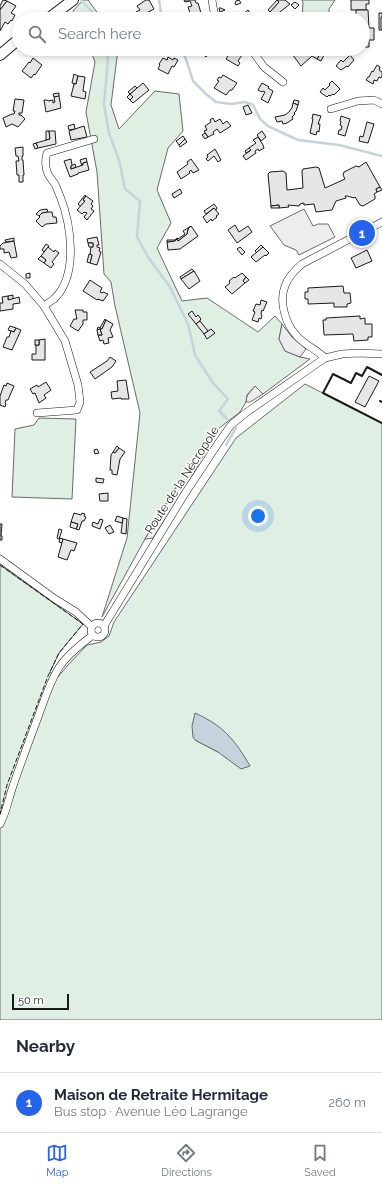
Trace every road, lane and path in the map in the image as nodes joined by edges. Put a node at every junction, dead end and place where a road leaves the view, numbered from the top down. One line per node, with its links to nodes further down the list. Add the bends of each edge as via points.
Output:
1 (73, 0): 3 (street)
2 (212, 0): 4 (street)
3 (57, 12)
4 (214, 12)
5 (12, 45): 6 (street)
6 (0, 55)
7 (256, 56): 8 (street, via 264,67)
8 (283, 82)
9 (382, 104): 10 (street, via 374,100 358,100)
10 (331, 109)
11 (94, 139): 14 (street, via 47,153 47,173 55,184 63,204 71,252 68,273 62,288)
12 (382, 222): 16 (street, via 302,264 292,273 284,286 282,299 287,322 295,335)
13 (0, 264): 14 (street, via 25,284)
14 (44, 306): 17 (street, via 65,341 78,385 80,402 77,410)
15 (382, 354): 16 (street, via 342,354)
16 (326, 358): 19 (street, Route de la Nécropole, via 247,412 227,431 184,495)
17 (37, 413)
18 (0, 559): 20 (street, via 76,612)
19 (104, 626): 20 (street, via 95,623); 21 (street, via 103,636)
20 (92, 627): 21 (street)
21 (93, 635): 22 (street, via 58,668)
22 (0, 824)

